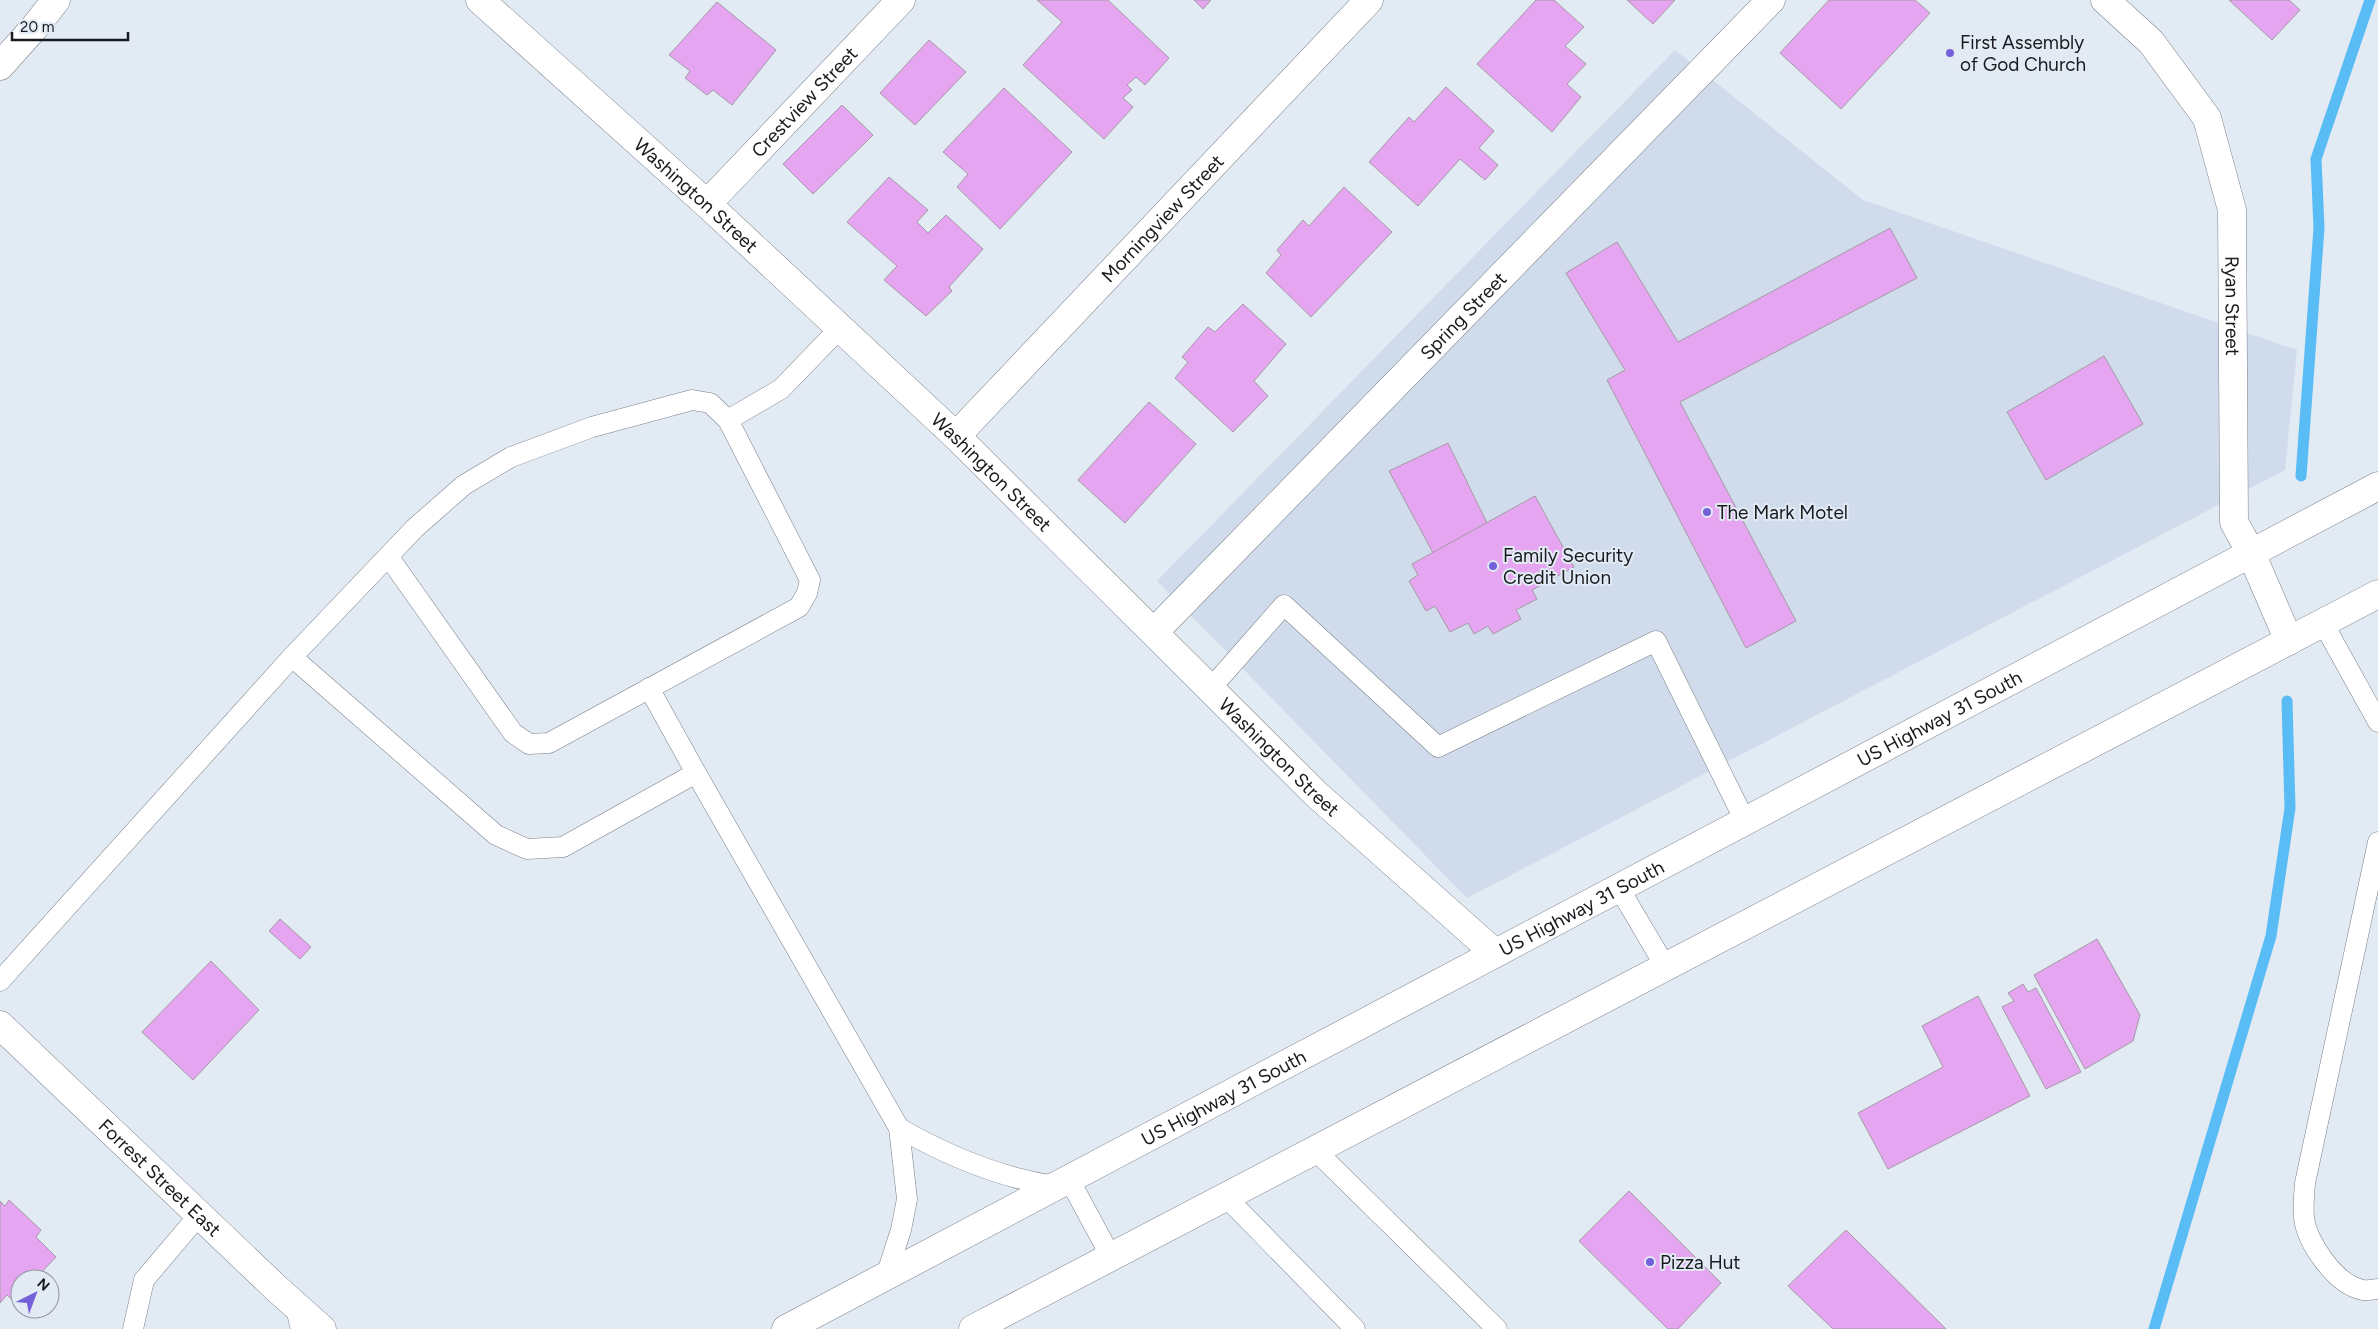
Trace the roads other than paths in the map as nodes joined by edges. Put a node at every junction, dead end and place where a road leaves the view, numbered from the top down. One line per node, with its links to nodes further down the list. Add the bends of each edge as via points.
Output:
1 (56, 0): 7 (street)
2 (480, 0): 8 (street, Washington Street)
3 (901, 0): 8 (street, Crestview Street)
4 (1369, 0): 11 (street, Morningview Street)
5 (1771, 0): 17 (street, Spring Street)
6 (2105, 0): 13 (street, Ryan Street, via 2151,42 2207,118 2232,210 2234,522)
7 (0, 66)
8 (707, 204): 9 (street, Washington Street)
9 (840, 328): 10 (lane, via 781,389); 11 (street, Washington Street)
10 (728, 420): 14 (lane, via 710,403 692,400 592,427 511,458 464,485); 20 (lane, via 810,580 807,593 799,607)
11 (956, 436): 17 (street, Washington Street)
12 (2378, 486): 13 (street, US Highway 31 South)
13 (2251, 553): 18 (street, Ryan Street); 24 (street, US Highway 31 South)
14 (388, 556): 19 (lane); 20 (lane, via 513,733 529,744 549,743)
15 (2378, 594): 16 (street)
16 (2323, 623): 18 (street); 22 (lane)
17 (1155, 631): 21 (street, Washington Street)
18 (2289, 641): 28 (street)
19 (292, 657): 23 (lane, via 496,835 527,849 563,847); 29 (lane)
20 (649, 688): 23 (lane)
21 (1211, 688): 24 (lane, via 1284,605 1438,747 1656,641); 27 (street, Washington Street, via 1316,794)
22 (2378, 722)
23 (696, 773): 31 (lane)
24 (1745, 821): 26 (street, US Highway 31 South)
25 (2378, 842): 38 (lane, via 2305,1183 2304,1218 2314,1245 2343,1281 2363,1291)
26 (1619, 888): 27 (street, US Highway 31 South); 28 (lane)
27 (1495, 953): 33 (street, US Highway 31 South)
28 (1665, 966): 32 (street)
29 (0, 981)
30 (0, 1026): 35 (street, Forrest Street East)
31 (899, 1128): 33 (lane, via 936,1149 1022,1181); 37 (lane, via 907,1199)
32 (1315, 1150): 34 (street); 45 (lane)
33 (1063, 1182): 36 (lane); 37 (street, US Highway 31 South)
34 (1226, 1197): 36 (street); 44 (lane)
35 (199, 1215): 39 (street, Forrest Street East); 40 (lane, via 144,1280)
36 (1110, 1257): 43 (street)
37 (886, 1276): 42 (street, US Highway 31 South)
38 (2378, 1289)
39 (303, 1320): 41 (street, Forrest Street East)
40 (132, 1329)
41 (322, 1329)
42 (786, 1329)
43 (973, 1329)
44 (1355, 1329)
45 (1497, 1329)

